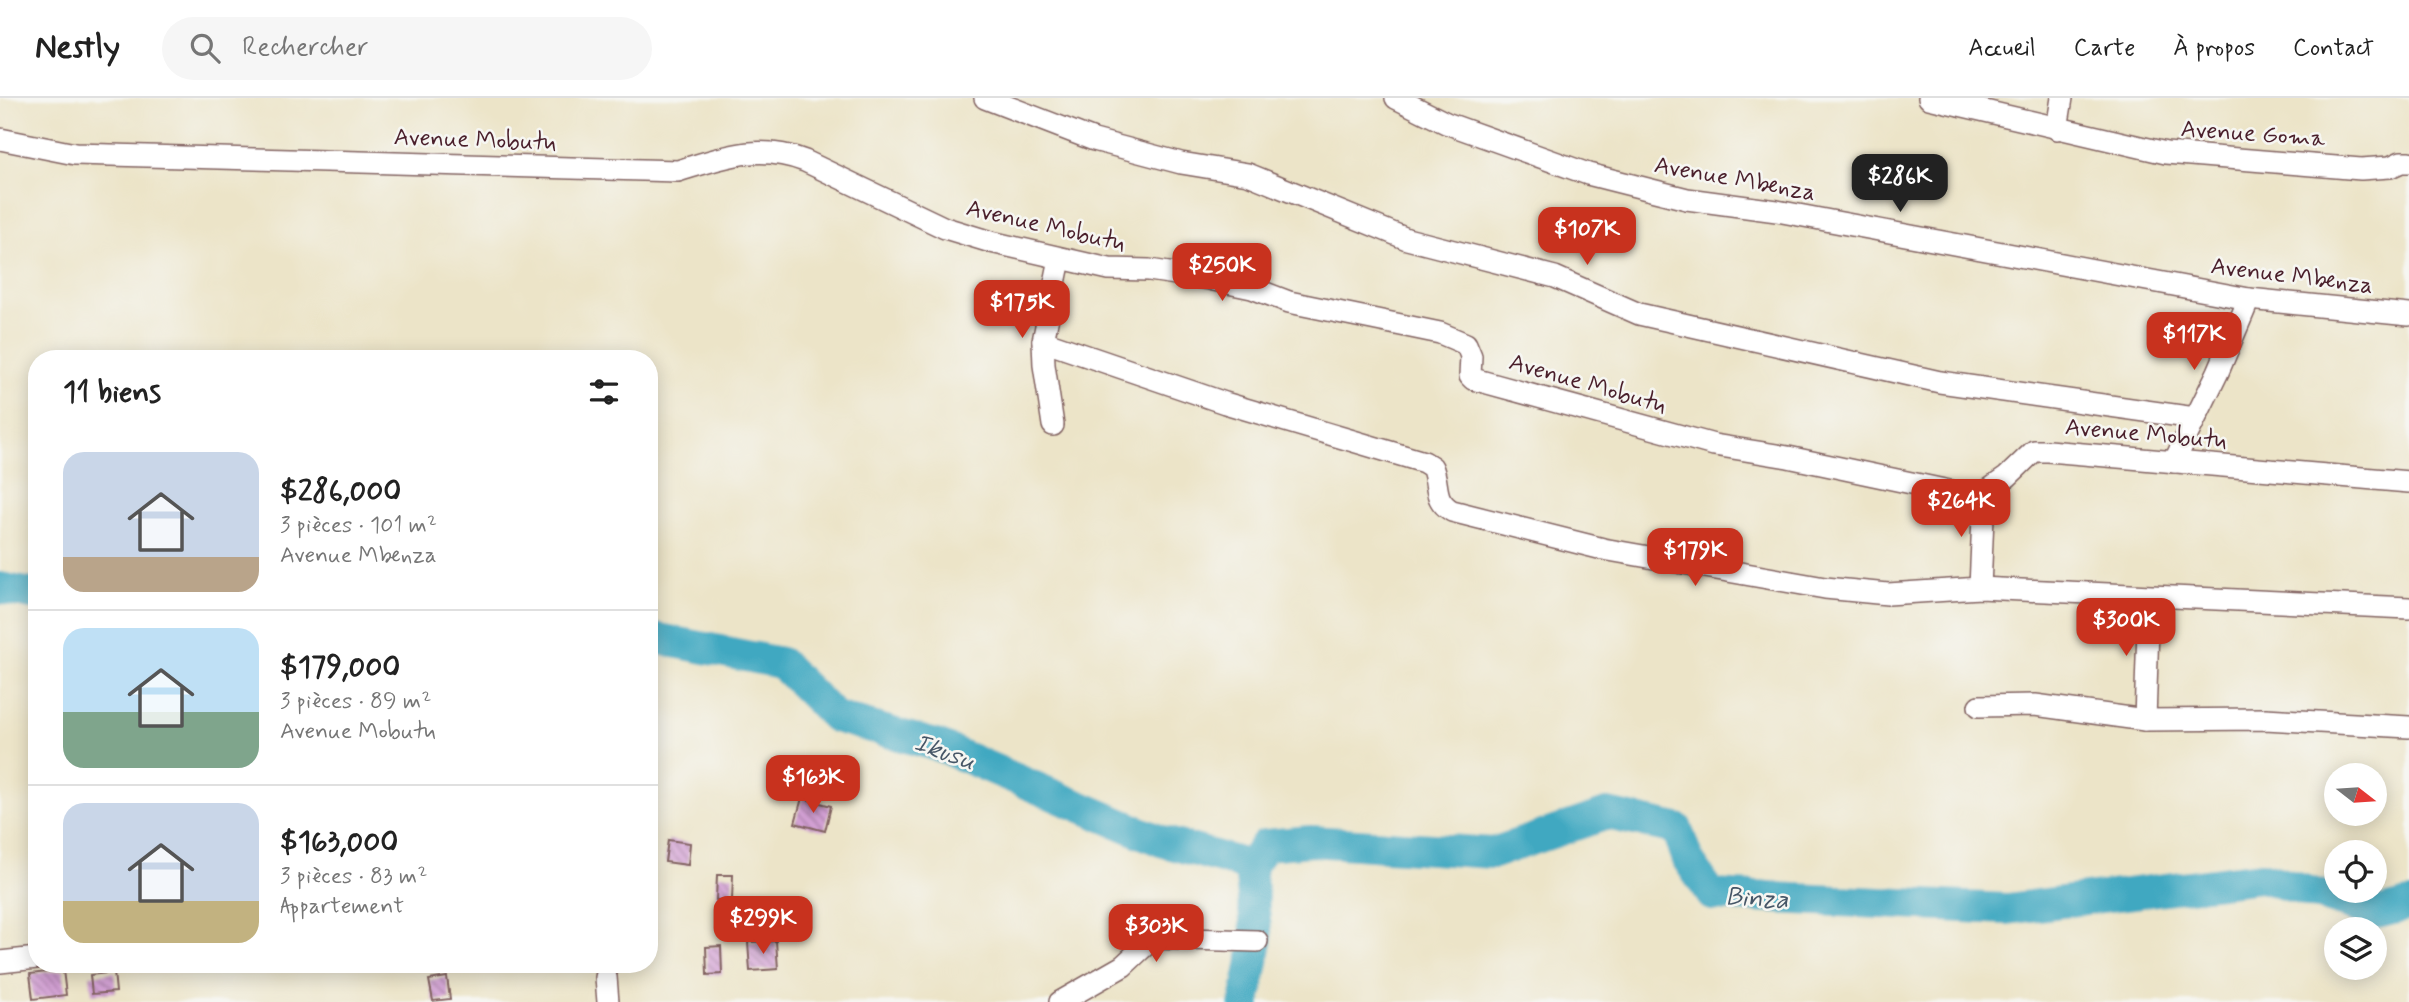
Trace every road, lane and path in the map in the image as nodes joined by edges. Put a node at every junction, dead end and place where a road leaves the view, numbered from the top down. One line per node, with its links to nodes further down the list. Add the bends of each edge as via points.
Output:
1 (985, 98): 12 (street, via 1094,140 1181,163 1248,174 1407,239 1555,277 1639,314 1940,382)
2 (1396, 98): 9 (street, Avenue Mbenza, via 1446,123 1627,185)
3 (1929, 98): 5 (street, Avenue Goma)
4 (2062, 98): 5 (street)
5 (2057, 128): 7 (street, Avenue Goma, via 2182,155 2361,169)
6 (0, 139): 8 (street, Avenue Mobutu, via 75,154 678,171 741,153 771,151 805,160 945,228)
7 (2409, 162)
8 (1060, 259): 11 (street); 16 (street, Avenue Mobutu, via 1209,279 1289,302 1422,328 1466,344 1473,379 1714,445 1954,492)
9 (2249, 299): 10 (street, Avenue Mbenza); 12 (street)
10 (2409, 315)
11 (1043, 341): 13 (street); 17 (street, via 1424,462 1432,467 1442,505 1452,511 1603,550 1825,588 1888,594)
12 (2195, 418): 14 (street)
13 (1053, 425)
14 (2174, 462): 15 (street, Avenue Mobutu); 16 (street, Avenue Mobutu, via 2034,452)
15 (2409, 482)
16 (1984, 493): 17 (street)
17 (1980, 588): 18 (street)
18 (2149, 597): 19 (street); 21 (street)
19 (2409, 608)
20 (1979, 706): 21 (street, via 2035,705)
21 (2145, 720): 22 (street, via 2265,719)
22 (2409, 727)
23 (1257, 942): 28 (street, via 1153,938 1123,966)
24 (28, 959): 25 (street)
25 (0, 962)
26 (606, 977): 27 (street)
27 (608, 1002)
28 (1060, 1002)

